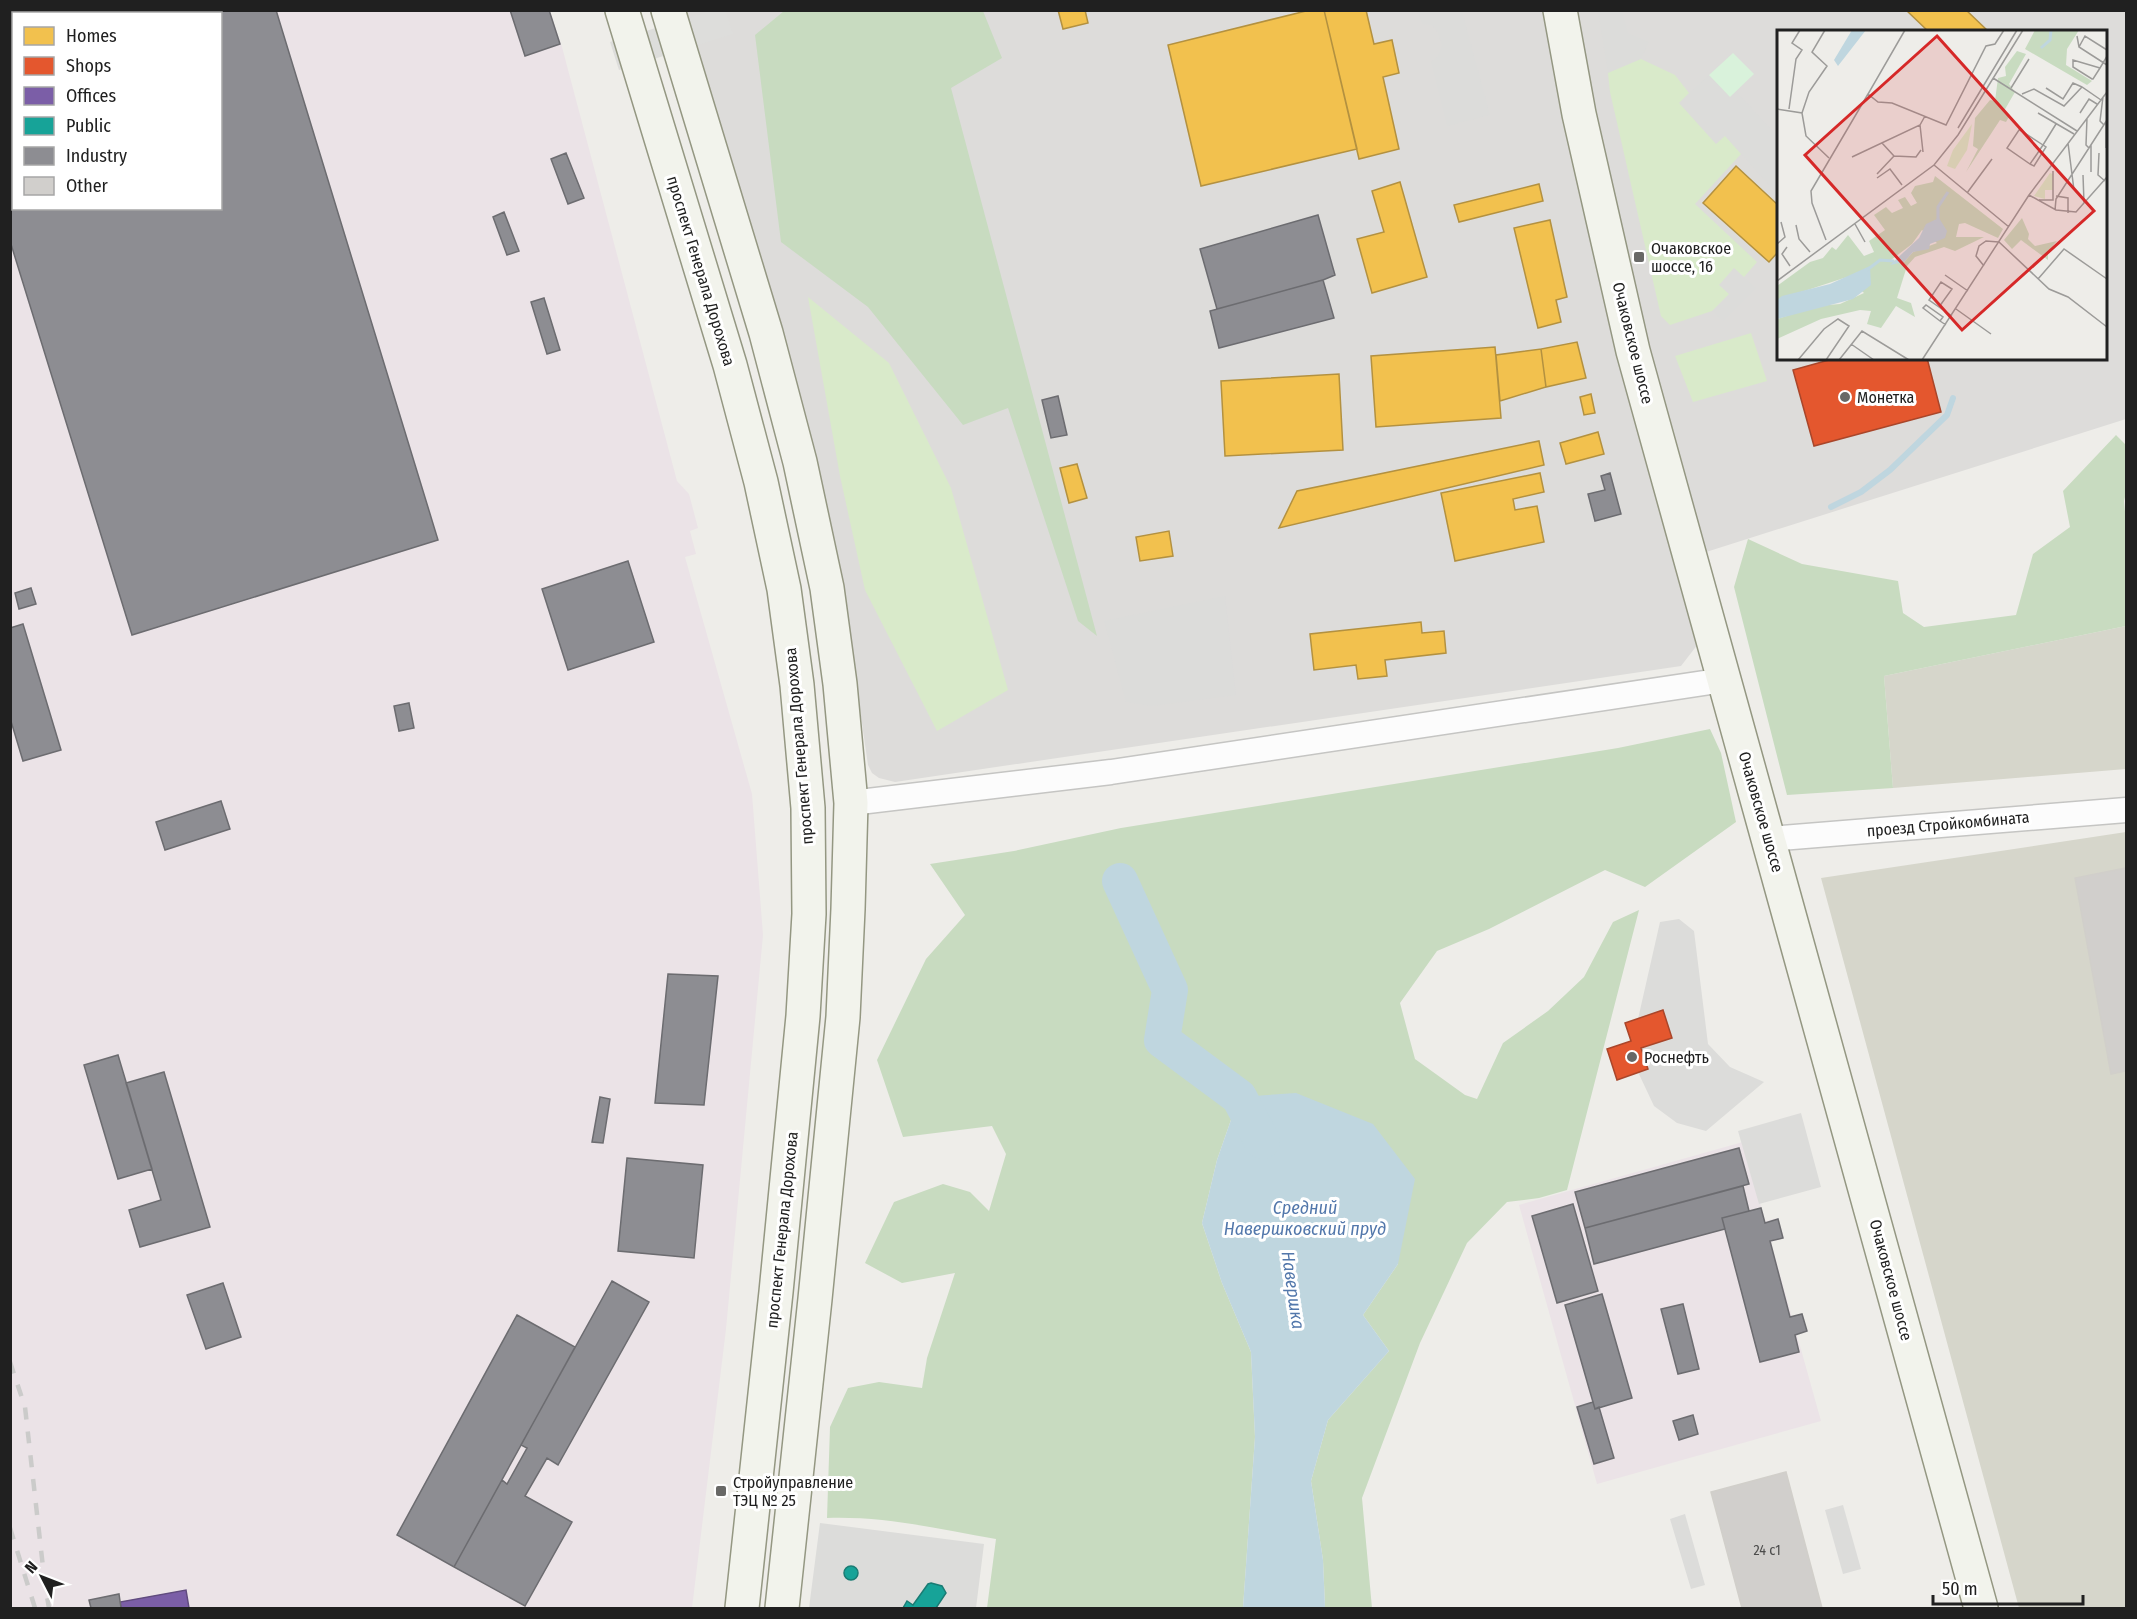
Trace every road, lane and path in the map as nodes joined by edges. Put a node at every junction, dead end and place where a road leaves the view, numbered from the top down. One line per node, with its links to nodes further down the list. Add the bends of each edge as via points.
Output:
1 (622, 10): 8 (main road, проспект Генерала Дорохова, via 730,365 761,482 784,589 808,808 803,1016)
2 (668, 10): 5 (main road, via 766,333 800,462 827,588)
3 (1560, 10): 4 (main road, Очаковское шоссе, via 1579,114 1633,351)
4 (1724, 680): 5 (street, via 1111,772); 7 (main road, Очаковское шоссе)
5 (851, 803): 9 (main road, via 843,1017)
6 (2127, 810): 7 (street, проезд Стройкомбината)
7 (1769, 839): 10 (main road, Очаковское шоссе)
8 (742, 1608)
9 (782, 1608)
10 (1981, 1608)

